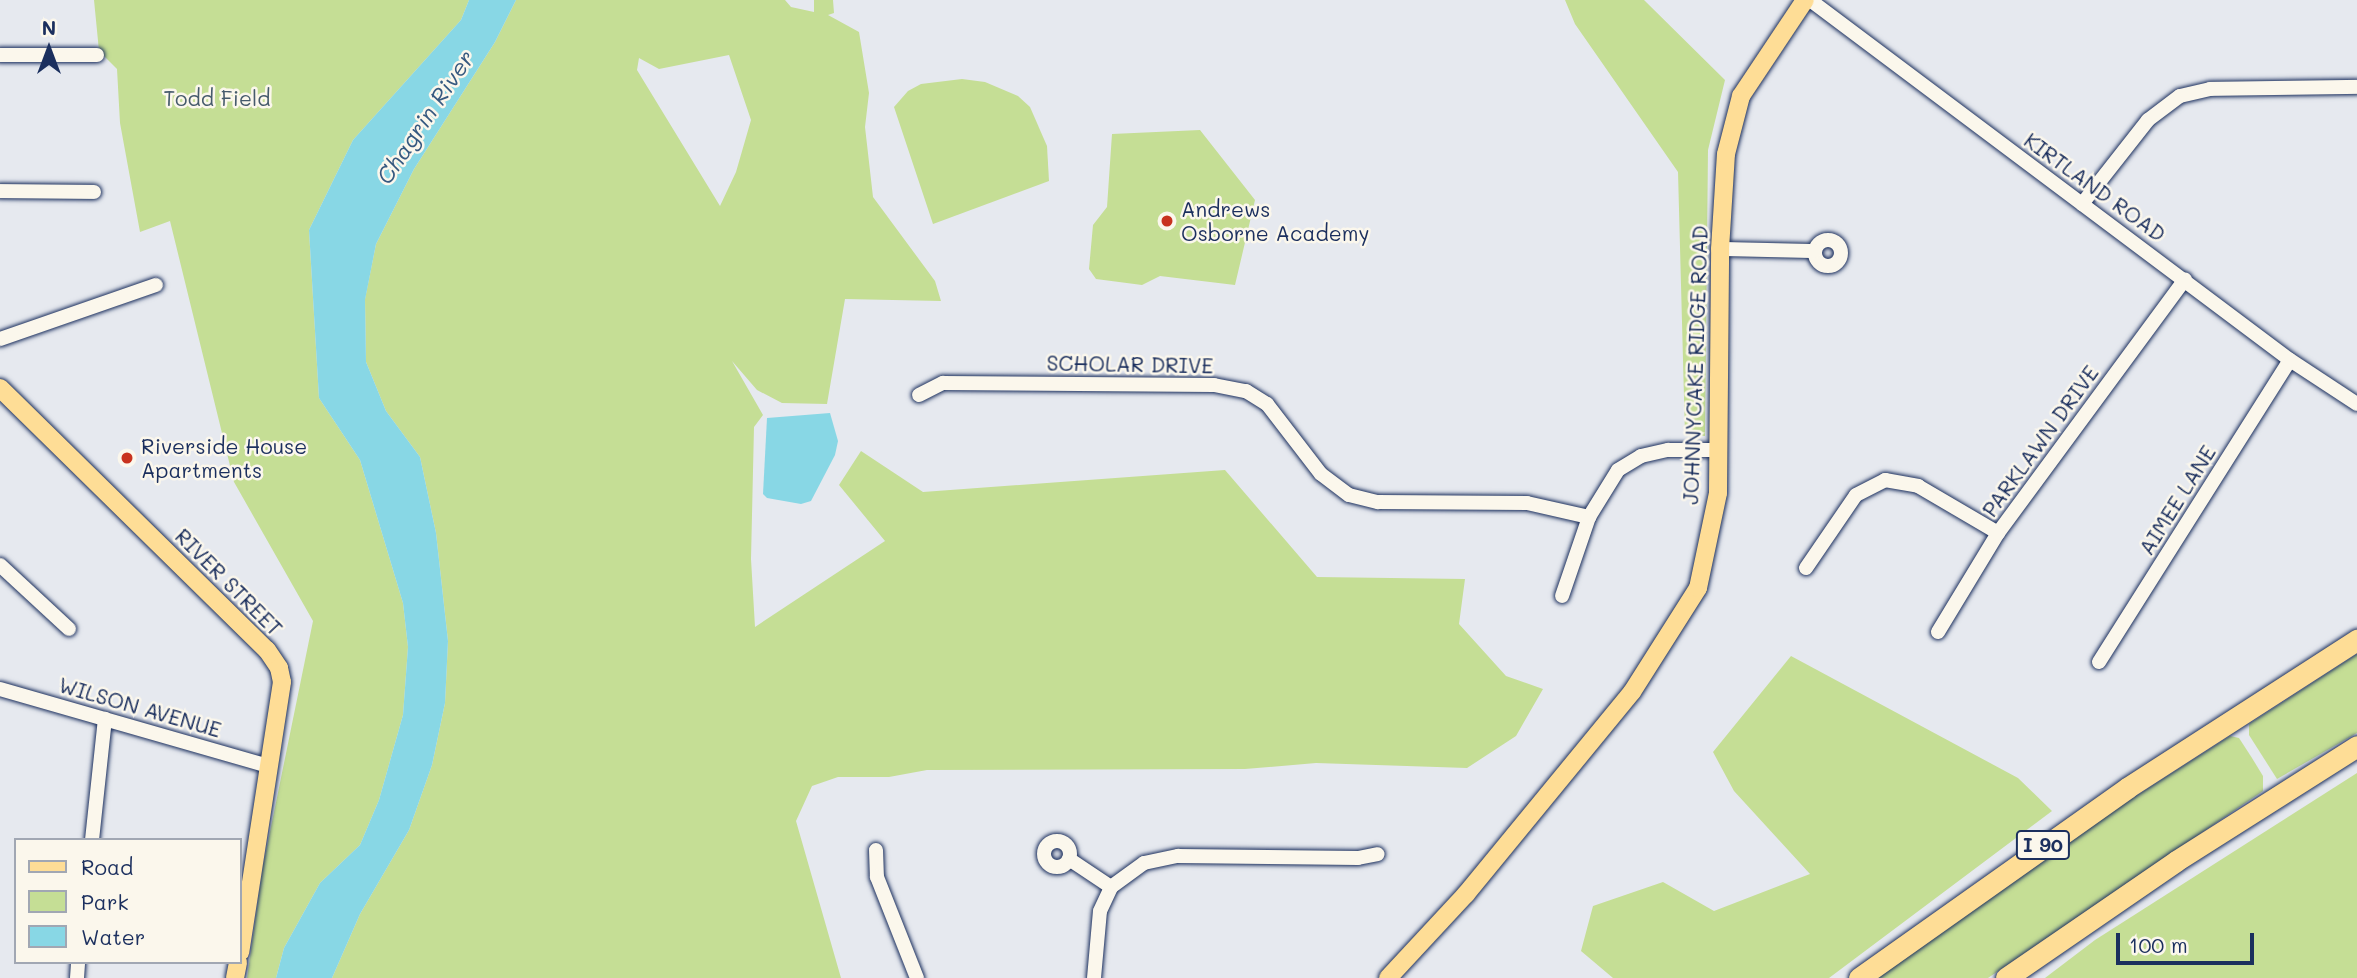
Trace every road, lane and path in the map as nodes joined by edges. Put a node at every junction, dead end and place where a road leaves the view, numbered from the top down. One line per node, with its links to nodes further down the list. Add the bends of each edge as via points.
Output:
1 (1807, 0): 7 (street, KIRTLAND ROAD); 8 (main road, JOHNNYCAKE RIDGE ROAD, via 1741,96 1726,155)
2 (0, 55): 3 (street)
3 (97, 55)
4 (2357, 87): 7 (street, via 2210,89 2180,96 2148,120)
5 (0, 191): 6 (street)
6 (94, 192)
7 (2082, 204): 10 (street, KIRTLAND ROAD)
8 (1720, 249): 9 (street); 17 (main road, JOHNNYCAKE RIDGE ROAD)
9 (1815, 251)
10 (2185, 279): 13 (street, KIRTLAND ROAD); 19 (street, PARKLAWN DRIVE)
11 (156, 285): 12 (street)
12 (0, 339)
13 (2290, 360): 16 (street, KIRTLAND ROAD); 26 (street, AIMEE LANE)
14 (0, 388): 30 (main road, RIVER STREET, via 267,650 282,682)
15 (919, 395): 18 (street, SCHOLAR DRIVE, via 943,383 1213,385 1246,391 1267,404 1321,474 1349,495 1378,502 1527,503)
16 (2355, 397)
17 (1718, 450): 18 (street, via 1668,450 1641,456 1618,470); 39 (main road, JOHNNYCAKE RIDGE ROAD, via 1718,493 1698,587 1632,692 1466,894)
18 (1589, 517): 22 (street)
19 (1998, 533): 21 (street, via 1918,486 1885,480 1856,495); 24 (street, PARKLAWN DRIVE)
20 (0, 565): 23 (street)
21 (1806, 568)
22 (1562, 596)
23 (69, 629)
24 (1938, 632)
25 (2357, 640): 40 (highway, I 90, via 2127,788)
26 (2099, 662)
27 (0, 689): 28 (street, WILSON AVENUE)
28 (105, 719): 30 (street, WILSON AVENUE); 31 (street)
29 (2357, 746): 41 (highway, via 2176,861)
30 (269, 766): 36 (main road, RIVER STREET)
31 (92, 838)
32 (876, 850): 37 (street, via 877,877)
33 (1378, 854): 35 (street, via 1359,858 1167,858 1144,863)
34 (1069, 859): 35 (street)
35 (1111, 887): 38 (street, via 1094,936)
36 (242, 939)
37 (917, 978)
38 (1094, 978)
39 (1388, 978)
40 (1859, 978)
41 (2006, 978)

